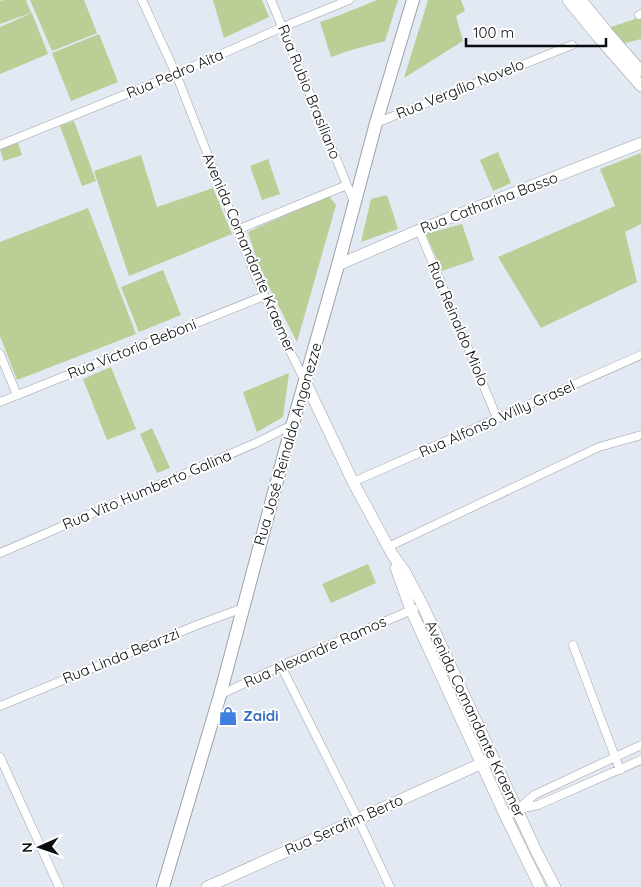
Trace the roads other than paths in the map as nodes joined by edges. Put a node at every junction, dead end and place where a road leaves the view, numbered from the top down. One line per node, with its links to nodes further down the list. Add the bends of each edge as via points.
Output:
1 (142, 0): 10 (street, Avenida Comandante Kraemer)
2 (271, 0): 7 (street, Rua Rubio Brasiliano)
3 (348, 0): 7 (street, Rua Pedro Aita)
4 (413, 0): 12 (main road, Rua José Reinaldo Angonezze)
5 (568, 0): 11 (main road)
6 (581, 0): 9 (main road)
7 (283, 27): 10 (street, Rua Pedro Aita); 15 (street, Rua Rubio Brasiliano)
8 (572, 45): 12 (street, Rua Vergílio Novelo)
9 (641, 71)
10 (176, 74): 14 (street, Rua Pedro Aita); 17 (street, Avenida Comandante Kraemer)
11 (641, 86)
12 (376, 123): 16 (main road, Rua José Reinaldo Angonezze)
13 (641, 143): 18 (main road, Rua Catharina Basso)
14 (0, 145)
15 (347, 185): 16 (street, Rua Rubio Brasiliano); 17 (street)
16 (355, 203): 19 (main road, Rua José Reinaldo Angonezze)
17 (236, 230): 20 (street, Avenida Comandante Kraemer)
18 (418, 230): 19 (main road, Rua Catharina Basso); 26 (street, Rua Reinaldo Miolo)
19 (338, 265): 23 (main road, Rua José Reinaldo Angonezze)
20 (264, 296): 23 (street, Avenida Comandante Kraemer); 24 (street, Rua Victorio Beboni)
21 (0, 354): 24 (street)
22 (641, 355): 26 (street, Rua Alfonso Willy Grasel)
23 (305, 381): 27 (main road, Rua José Reinaldo Angonezze); 29 (main road, Avenida Comandante Kraemer)
24 (17, 395): 25 (street, Rua Victorio Beboni)
25 (0, 402)
26 (497, 418): 29 (street, Rua Alfonso Willy Grasel)
27 (292, 425): 31 (street, Rua Vito Humberto Galina); 33 (main road, Rua José Reinaldo Angonezze)
28 (641, 435): 30 (street, via 599,447)
29 (353, 482): 30 (main road, Avenida Comandante Kraemer)
30 (390, 551): 32 (main road, Avenida Comandante Kraemer); 34 (main road, Avenida Comandante Kraemer)
31 (0, 553)
32 (423, 606): 34 (street, Rua Alexandre Ramos); 36 (main road, Avenida Comandante Kraemer)
33 (243, 608): 38 (main road, Rua José Reinaldo Angonezze); 39 (street, Rua Linda Bearzzi)
34 (411, 610): 36 (main road, Avenida Comandante Kraemer); 37 (street, Rua Alexandre Ramos)
35 (574, 645): 44 (street)
36 (438, 653): 40 (main road, Avenida Comandante Kraemer); 41 (main road, Avenida Comandante Kraemer)
37 (281, 666): 38 (street, Rua Alexandre Ramos); 51 (street)
38 (220, 695): 54 (main road, Rua José Reinaldo Angonezze)
39 (0, 706)
40 (469, 706): 41 (main road); 45 (main road, Avenida Comandante Kraemer)
41 (457, 712): 47 (main road, Avenida Comandante Kraemer)
42 (641, 746): 44 (street)
43 (0, 757): 53 (street)
44 (615, 757): 48 (street); 49 (street, via 534,795)
45 (493, 758): 47 (main road, Rua Serafim Berto); 49 (main road, Avenida Comandante Kraemer)
46 (641, 760): 48 (street)
47 (482, 764): 50 (main road, Avenida Comandante Kraemer); 51 (main road, Rua Serafim Berto)
48 (620, 770): 49 (street, via 538,805)
49 (517, 810): 50 (street); 52 (main road, Avenida Comandante Kraemer)
50 (506, 817): 52 (main road, Avenida Comandante Kraemer)
51 (358, 819): 55 (main road, Rua Serafim Berto); 56 (street)
52 (532, 855): 57 (main road, Avenida Comandante Kraemer); 58 (main road, Avenida Comandante Kraemer)
53 (59, 887)
54 (163, 887)
55 (207, 887)
56 (390, 887)
57 (540, 887)
58 (555, 887)

